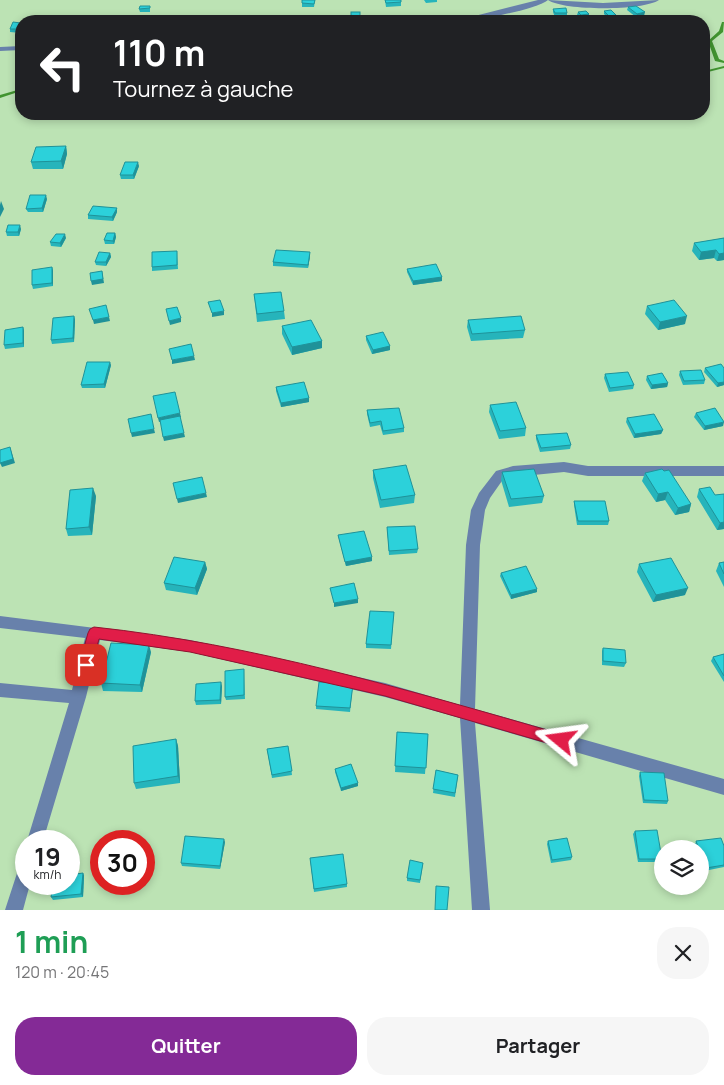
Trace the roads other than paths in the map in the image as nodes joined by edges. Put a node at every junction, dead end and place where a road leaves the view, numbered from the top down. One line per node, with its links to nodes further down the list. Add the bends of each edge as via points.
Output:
1 (544, 0): 4 (street, via 536,4 504,7)
2 (552, 0): 3 (street, via 569,4 632,4)
3 (655, 0)
4 (487, 15)
5 (15, 48): 6 (street)
6 (0, 49)
7 (724, 471): 12 (street, via 588,471 564,467 500,474 488,488 478,510 473,545)
8 (0, 622): 9 (street)
9 (94, 633): 11 (street); 12 (street, via 190,646 385,690)
10 (0, 690): 11 (street)
11 (78, 697): 14 (street)
12 (467, 714): 13 (street); 17 (street)
13 (724, 788)
14 (37, 830)
15 (18, 895): 16 (street)
16 (14, 910)
17 (481, 910)

